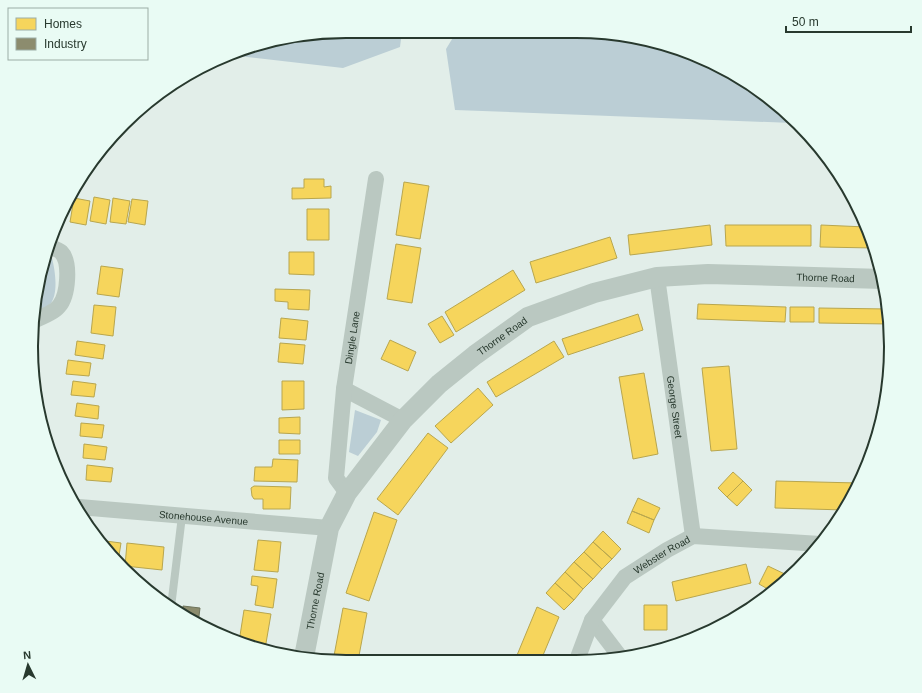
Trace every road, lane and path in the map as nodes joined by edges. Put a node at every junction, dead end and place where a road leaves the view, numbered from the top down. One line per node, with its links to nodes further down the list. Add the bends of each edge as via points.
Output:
1 (376, 179): 6 (street, Dingle Lane)
2 (54, 249): 5 (street, via 61,252 65,258 66,289 58,308)
3 (657, 277): 4 (street, Thorne Road, via 708,274); 7 (street, Thorne Road, via 594,293 528,317 474,355 439,384); 12 (street, George Street)
4 (876, 279)
5 (40, 317)
6 (344, 389): 7 (street); 8 (street, Dingle Lane, via 336,478)
7 (403, 420): 8 (street, Thorne Road)
8 (347, 493): 11 (street, Thorne Road)
9 (83, 507): 10 (street, Stonehouse Avenue)
10 (182, 516): 11 (street, Stonehouse Avenue); 14 (lane)
11 (328, 528): 16 (street, Thorne Road)
12 (693, 536): 13 (street, Webster Road); 15 (street, Webster Road, via 625,577)
13 (812, 544)
14 (172, 601)
15 (592, 620): 17 (street); 18 (street, Webster Road)
16 (305, 652)
17 (616, 652)
18 (579, 655)

